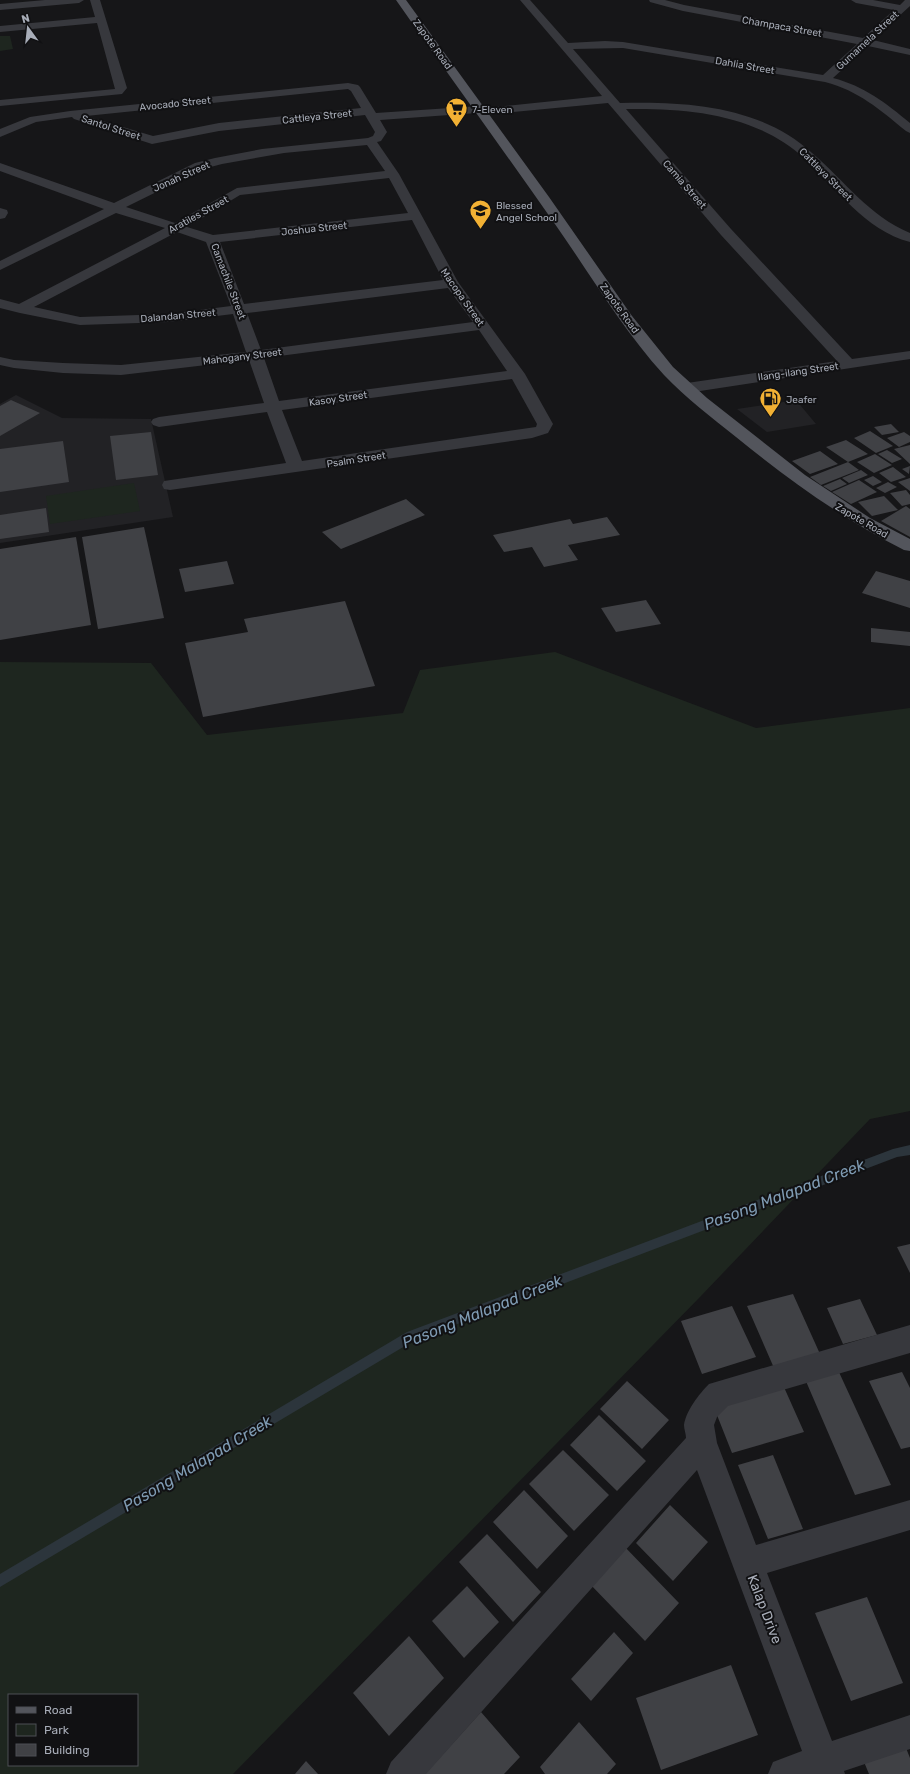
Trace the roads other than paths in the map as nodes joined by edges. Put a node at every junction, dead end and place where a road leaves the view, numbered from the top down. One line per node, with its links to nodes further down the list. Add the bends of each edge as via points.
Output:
1 (79, 0): 7 (street)
2 (401, 0): 17 (main road, Zapote Road)
3 (525, 0): 12 (street, Camia Street)
4 (654, 0): 11 (street, Champaca Street, via 683,8)
5 (856, 0): 8 (street)
6 (910, 1): 8 (street, Gumamela Street)
7 (0, 7)
8 (901, 8): 11 (street, Gumamela Street)
9 (96, 10): 10 (street); 15 (street, via 121,88 118,92)
10 (0, 29)
11 (866, 42): 13 (street, Champaca Street); 14 (street, Gumamela Street)
12 (566, 46): 14 (street, Dahlia Street, via 623,45); 16 (street, Camia Street)
13 (910, 52)
14 (825, 79): 20 (street, Dahlia Street, via 860,91)
15 (0, 103)
16 (615, 103): 17 (street, Cattleya Street); 30 (street, Cattleya Street, via 686,107 720,113 756,123 778,133 796,144 867,214 894,233); 40 (street, Camia Street, via 726,232)
17 (481, 110): 19 (street, Cattleya Street); 42 (main road, Zapote Road, via 648,347)
18 (70, 114): 19 (street, Avocado Street, via 354,87); 21 (street, Avocado Street, via 34,119); 22 (street, Santol Street)
19 (371, 114): 22 (street, Cattleya Street, via 219,127); 23 (street, via 382,132)
20 (910, 130)
21 (0, 133)
22 (152, 140)
23 (370, 140): 25 (street, Macopa Street); 26 (street, Jonah Street, via 221,159 199,166)
24 (0, 167): 26 (street, Camachile Street)
25 (393, 174): 27 (street, Macopa Street); 28 (street, Aratiles Street, via 237,192)
26 (115, 208): 28 (street, Camachile Street); 31 (street, Jonah Street)
27 (415, 216): 29 (street, Joshua Street); 32 (street, Macopa Street)
28 (175, 228): 29 (street, Camachile Street); 34 (street, Aratiles Street)
29 (212, 238): 35 (street, Camachile Street)
30 (910, 238)
31 (0, 266)
32 (452, 283): 35 (street, Dalandan Street); 36 (street, Macopa Street)
33 (0, 303): 34 (street, Dalandan Street)
34 (20, 309): 35 (street, Dalandan Street, via 80,321 168,318)
35 (239, 309): 37 (street, Camachile Street)
36 (483, 325): 37 (street, Mahogany Street); 41 (street, Macopa Street)
37 (256, 354): 39 (street, Mahogany Street, via 121,370 63,368); 43 (street, Camachile Street)
38 (910, 355): 40 (street, Ilang-ilang Street)
39 (0, 361)
40 (848, 364): 42 (street, Ilang-ilang Street)
41 (517, 374): 43 (street, Kasoy Street); 45 (street, Macopa Street, via 545,424)
42 (686, 388): 48 (main road, Zapote Road, via 824,497)
43 (272, 407): 44 (street, Kasoy Street); 46 (street, Camachile Street)
44 (159, 422)
45 (542, 430): 46 (street, Psalm Street)
46 (296, 468): 47 (street, Psalm Street)
47 (170, 485)
48 (910, 546)
49 (910, 1339): 50 (street, Kalap Drive, via 719,1394 706,1407 699,1425)
50 (702, 1443): 52 (street, Kalap Drive); 55 (street)
51 (910, 1515): 52 (street)
52 (747, 1563): 54 (street, Kalap Drive)
53 (910, 1732): 54 (street)
54 (825, 1768): 56 (street)
55 (403, 1774)
56 (785, 1774)

